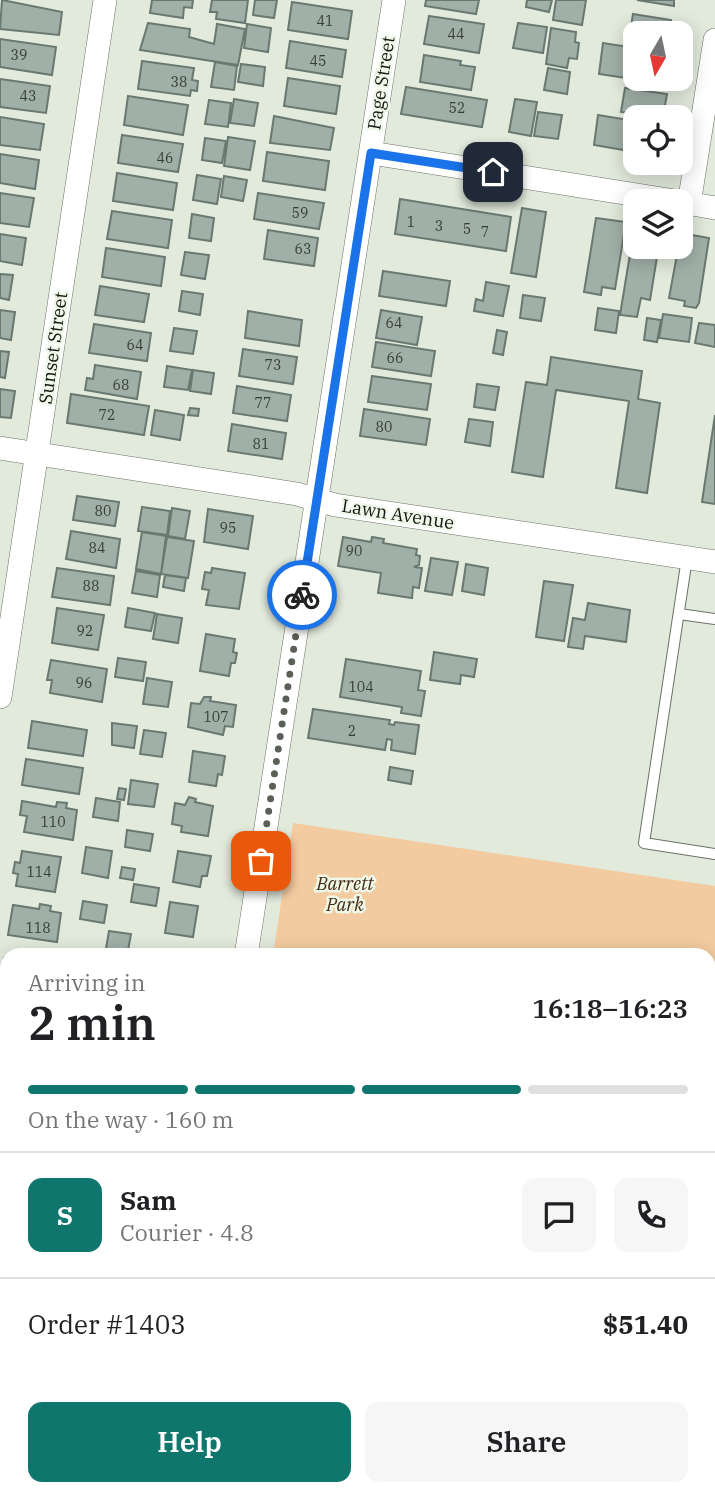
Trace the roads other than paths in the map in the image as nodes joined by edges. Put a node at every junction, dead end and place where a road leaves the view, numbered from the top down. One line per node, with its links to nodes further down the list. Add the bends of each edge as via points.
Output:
1 (105, 0): 10 (street, Sunset Street)
2 (394, 0): 4 (street, Page Street)
3 (715, 40): 5 (street)
4 (371, 153): 6 (street); 11 (street, Page Street)
5 (685, 189)
6 (623, 193)
7 (693, 204): 8 (street)
8 (715, 208)
9 (0, 448): 10 (street, Lawn Avenue)
10 (38, 454): 11 (street, Lawn Avenue); 16 (street, Sunset Street)
11 (317, 500): 12 (street, Lawn Avenue); 18 (street, Page Street)
12 (687, 558): 13 (street, Lawn Avenue); 14 (lane)
13 (715, 562)
14 (679, 614): 15 (lane); 17 (lane, via 644,843)
15 (715, 620)
16 (0, 697)
17 (715, 855)
18 (247, 948)

